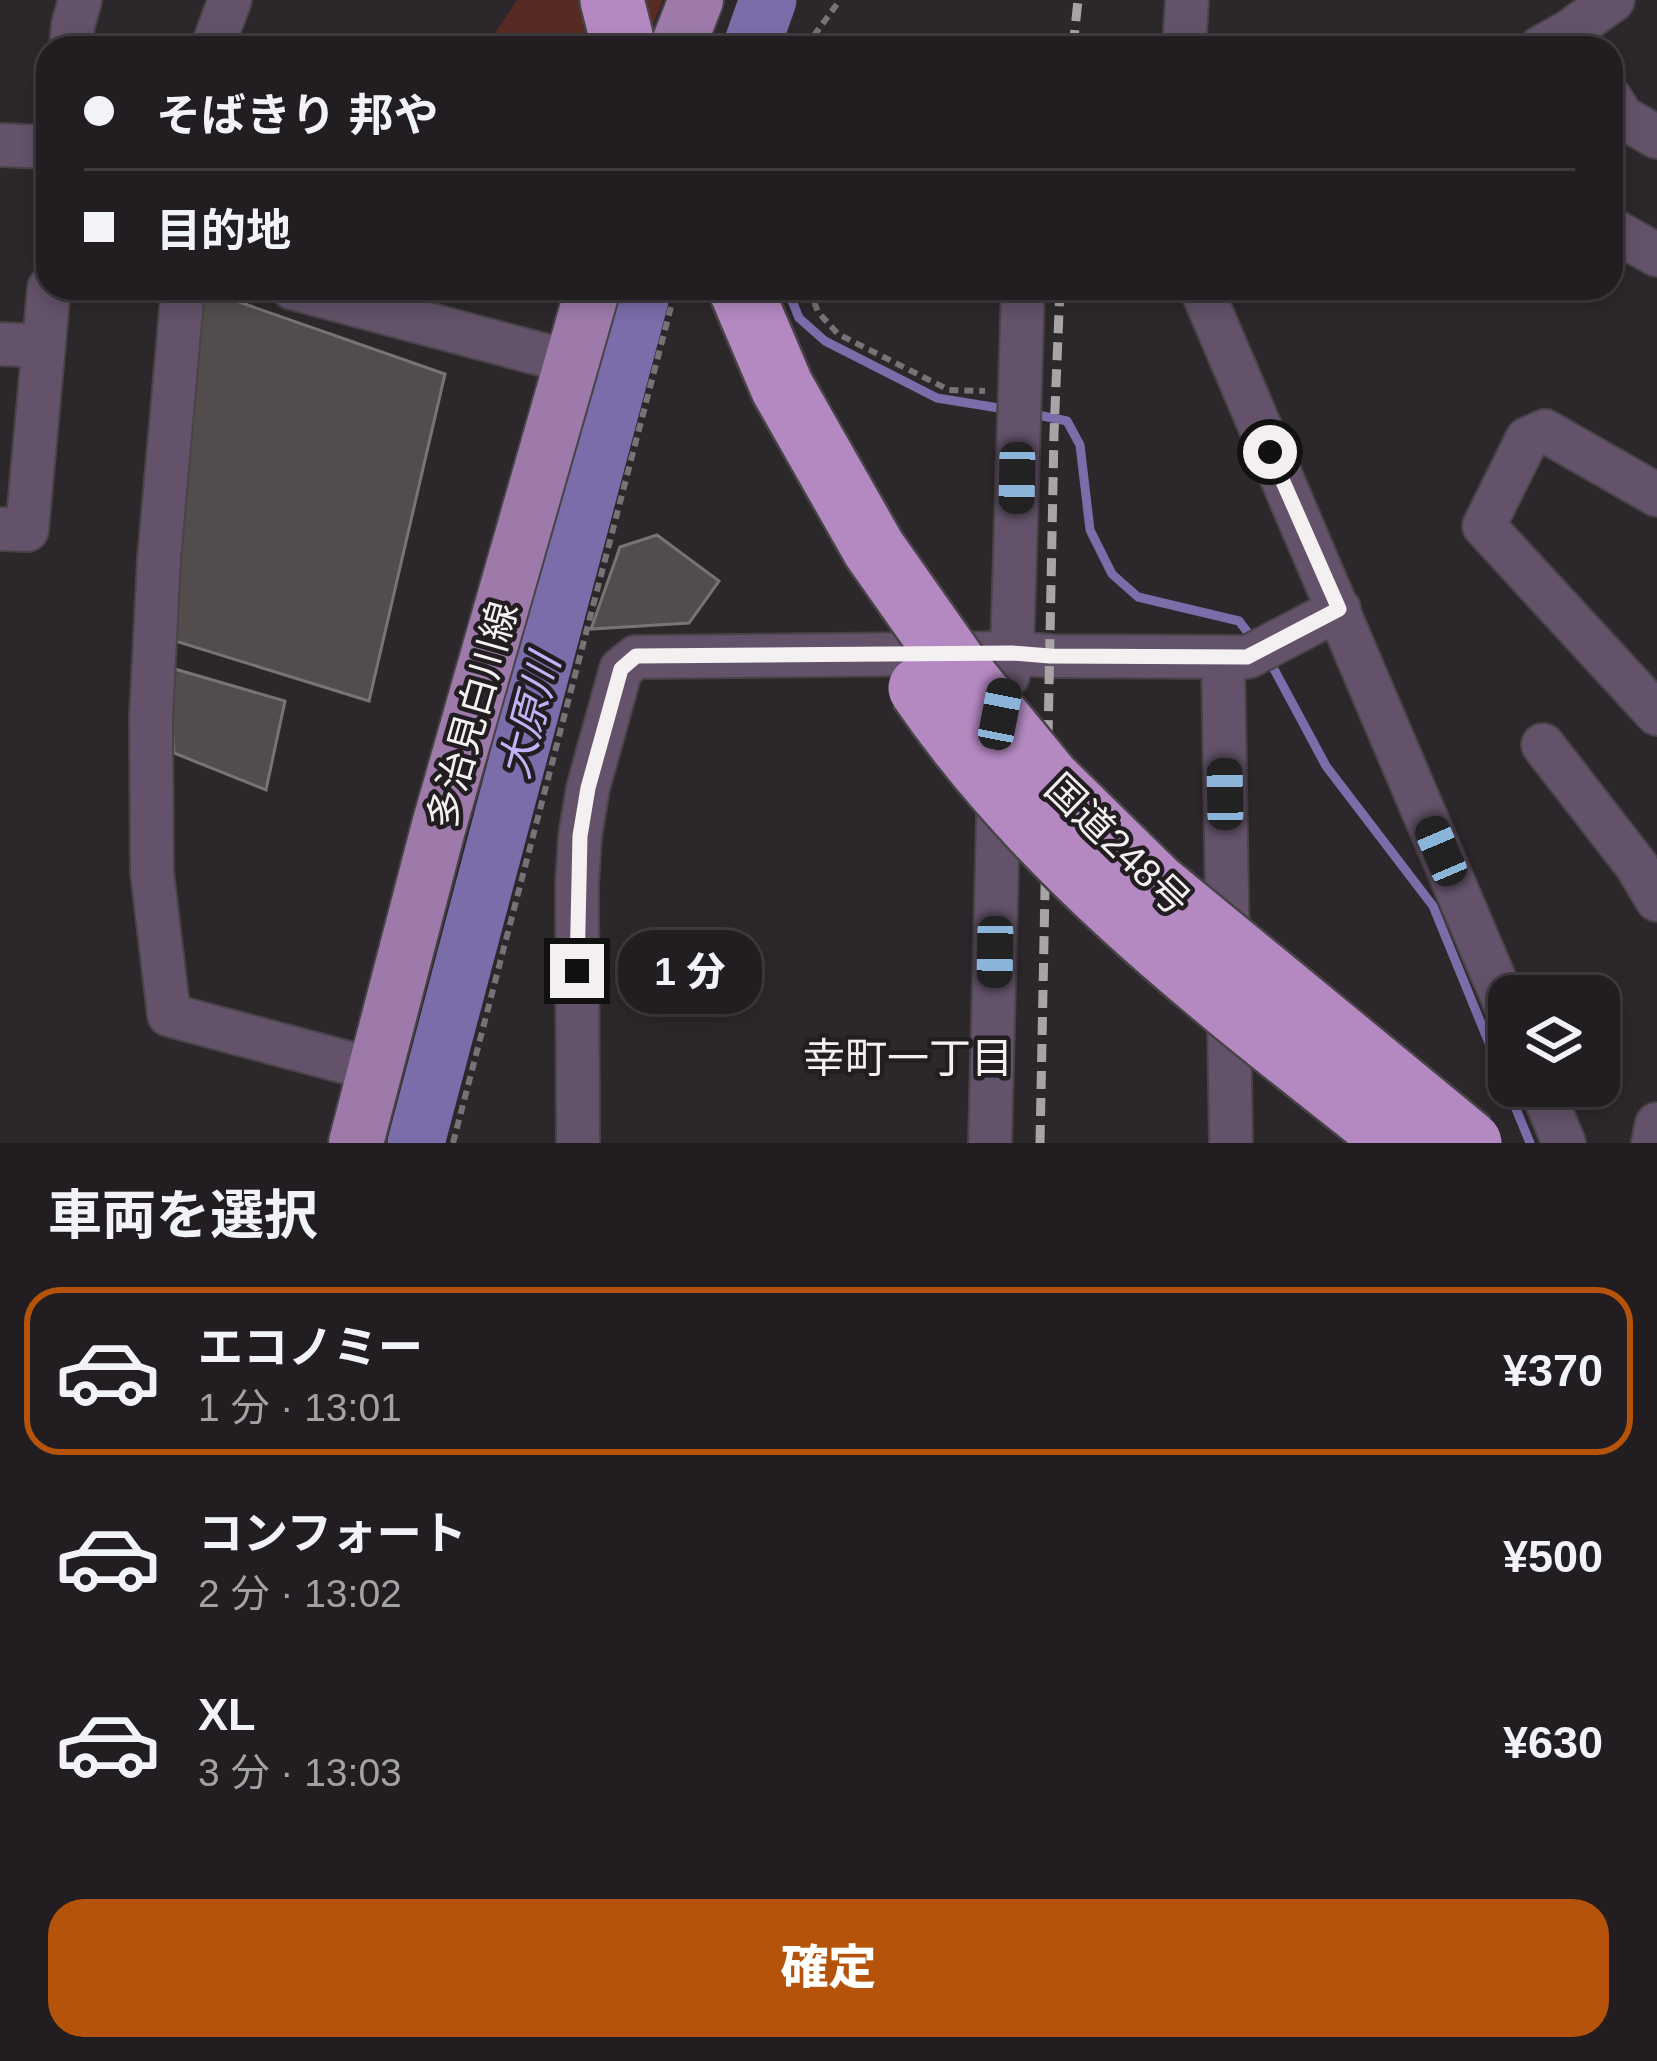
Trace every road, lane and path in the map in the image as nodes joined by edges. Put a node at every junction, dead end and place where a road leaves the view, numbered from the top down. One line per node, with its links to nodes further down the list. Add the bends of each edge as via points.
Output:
1 (80, 0): 9 (street)
2 (230, 0): 10 (street)
3 (612, 0): 11 (highway)
4 (655, 0): 12 (highway)
5 (696, 0): 13 (main road)
6 (840, 0): 14 (path)
7 (1187, 0): 15 (street)
8 (1613, 0): 16 (street)
9 (72, 36)
10 (216, 36)
11 (621, 36)
12 (662, 36)
13 (681, 36)
14 (814, 36)
15 (1185, 36)
16 (1570, 36)
17 (0, 145): 18 (street)
18 (36, 146)
19 (1623, 236): 20 (street)
20 (1657, 255)
21 (48, 300): 32 (street)
22 (182, 300): 44 (street, via 152,718 152,872 170,1015)
23 (337, 300): 33 (street)
24 (589, 300): 33 (main road, 多治見白川線)
25 (674, 300): 49 (path)
26 (701, 300): 53 (highway, 国道248号, bridge, via 766,446 836,565 1006,800 1111,907)
27 (745, 300): 54 (highway, 国道248号, bridge, via 782,387 874,548 958,670 1048,779 1155,884)
28 (814, 300): 34 (path, via 838,334 950,391)
29 (1023, 300): 34 (street)
30 (1206, 300): 37 (street)
31 (0, 344): 32 (street)
32 (44, 346): 36 (street, via 27,530)
33 (570, 362): 44 (main road, 多治見白川線)
34 (1019, 391): 38 (street)
35 (1657, 495): 40 (street, via 1545,431 1527,439 1484,526)
36 (0, 529)
37 (1339, 609): 39 (street, via 1247,657); 43 (street)
38 (1012, 653): 39 (street); 50 (street, via 636,656 621,669 580,836); 51 (street, via 1000,714)
39 (1222, 657): 52 (street)
40 (1657, 714)
41 (1543, 745): 42 (street)
42 (1657, 900)
43 (1493, 975)
44 (375, 1070): 48 (main road, 多治見白川線)
45 (1549, 1107): 55 (street)
46 (1657, 1124): 47 (street)
47 (1653, 1142)
48 (356, 1143)
49 (453, 1143)
50 (578, 1143)
51 (990, 1143)
52 (1231, 1143)
53 (1399, 1143)
54 (1470, 1143)
55 (1564, 1143)

